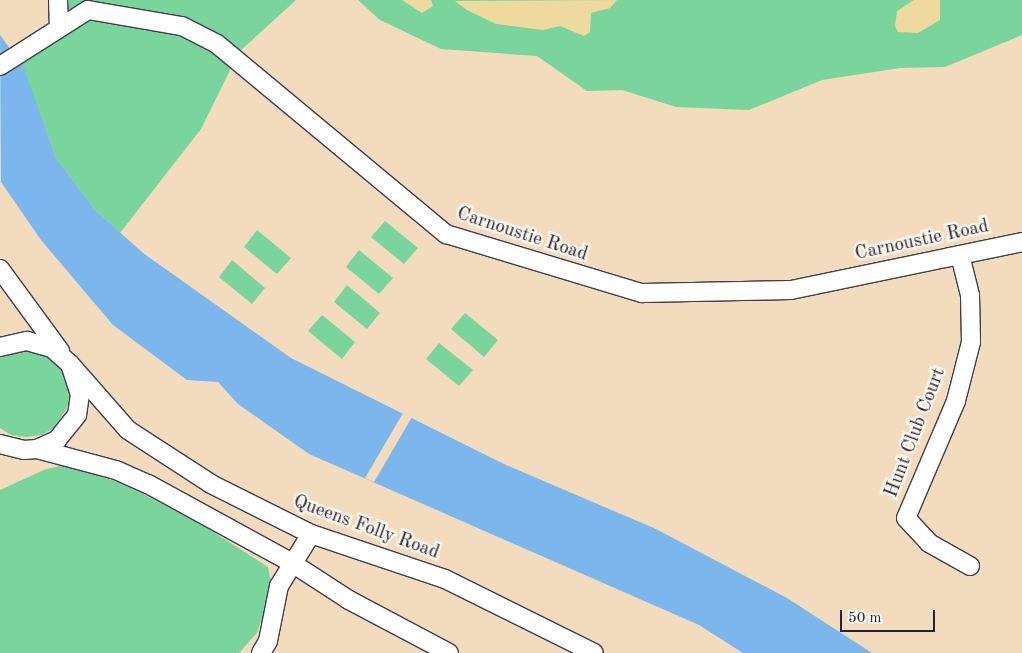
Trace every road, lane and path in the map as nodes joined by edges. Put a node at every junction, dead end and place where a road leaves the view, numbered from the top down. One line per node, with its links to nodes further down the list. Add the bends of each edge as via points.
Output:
1 (58, 0): 3 (street)
2 (99, 6): 3 (street, Carnoustie Road); 6 (street, Carnoustie Road, via 182,26 217,44 446,234 604,284 642,293 791,290)
3 (59, 27): 4 (street, Carnoustie Road)
4 (0, 66)
5 (1022, 242): 6 (street, Carnoustie Road)
6 (960, 255): 14 (street, Hunt Club Court, via 970,295 971,342 956,401 906,518 929,543)
7 (0, 269): 9 (street)
8 (0, 347): 9 (street, via 27,341 52,348)
9 (67, 360): 11 (street, via 79,383 77,415 65,433); 12 (street, Queens Folly Road, via 117,419 153,448 211,484)
10 (5, 449): 11 (street)
11 (37, 449): 13 (street, via 131,476)
12 (311, 534): 13 (street); 17 (street, Queens Folly Road, via 445,579)
13 (292, 563): 15 (street, via 279,586 268,642); 16 (street, via 349,600)
14 (970, 566)
15 (261, 653)
16 (449, 653)
17 (594, 653)

